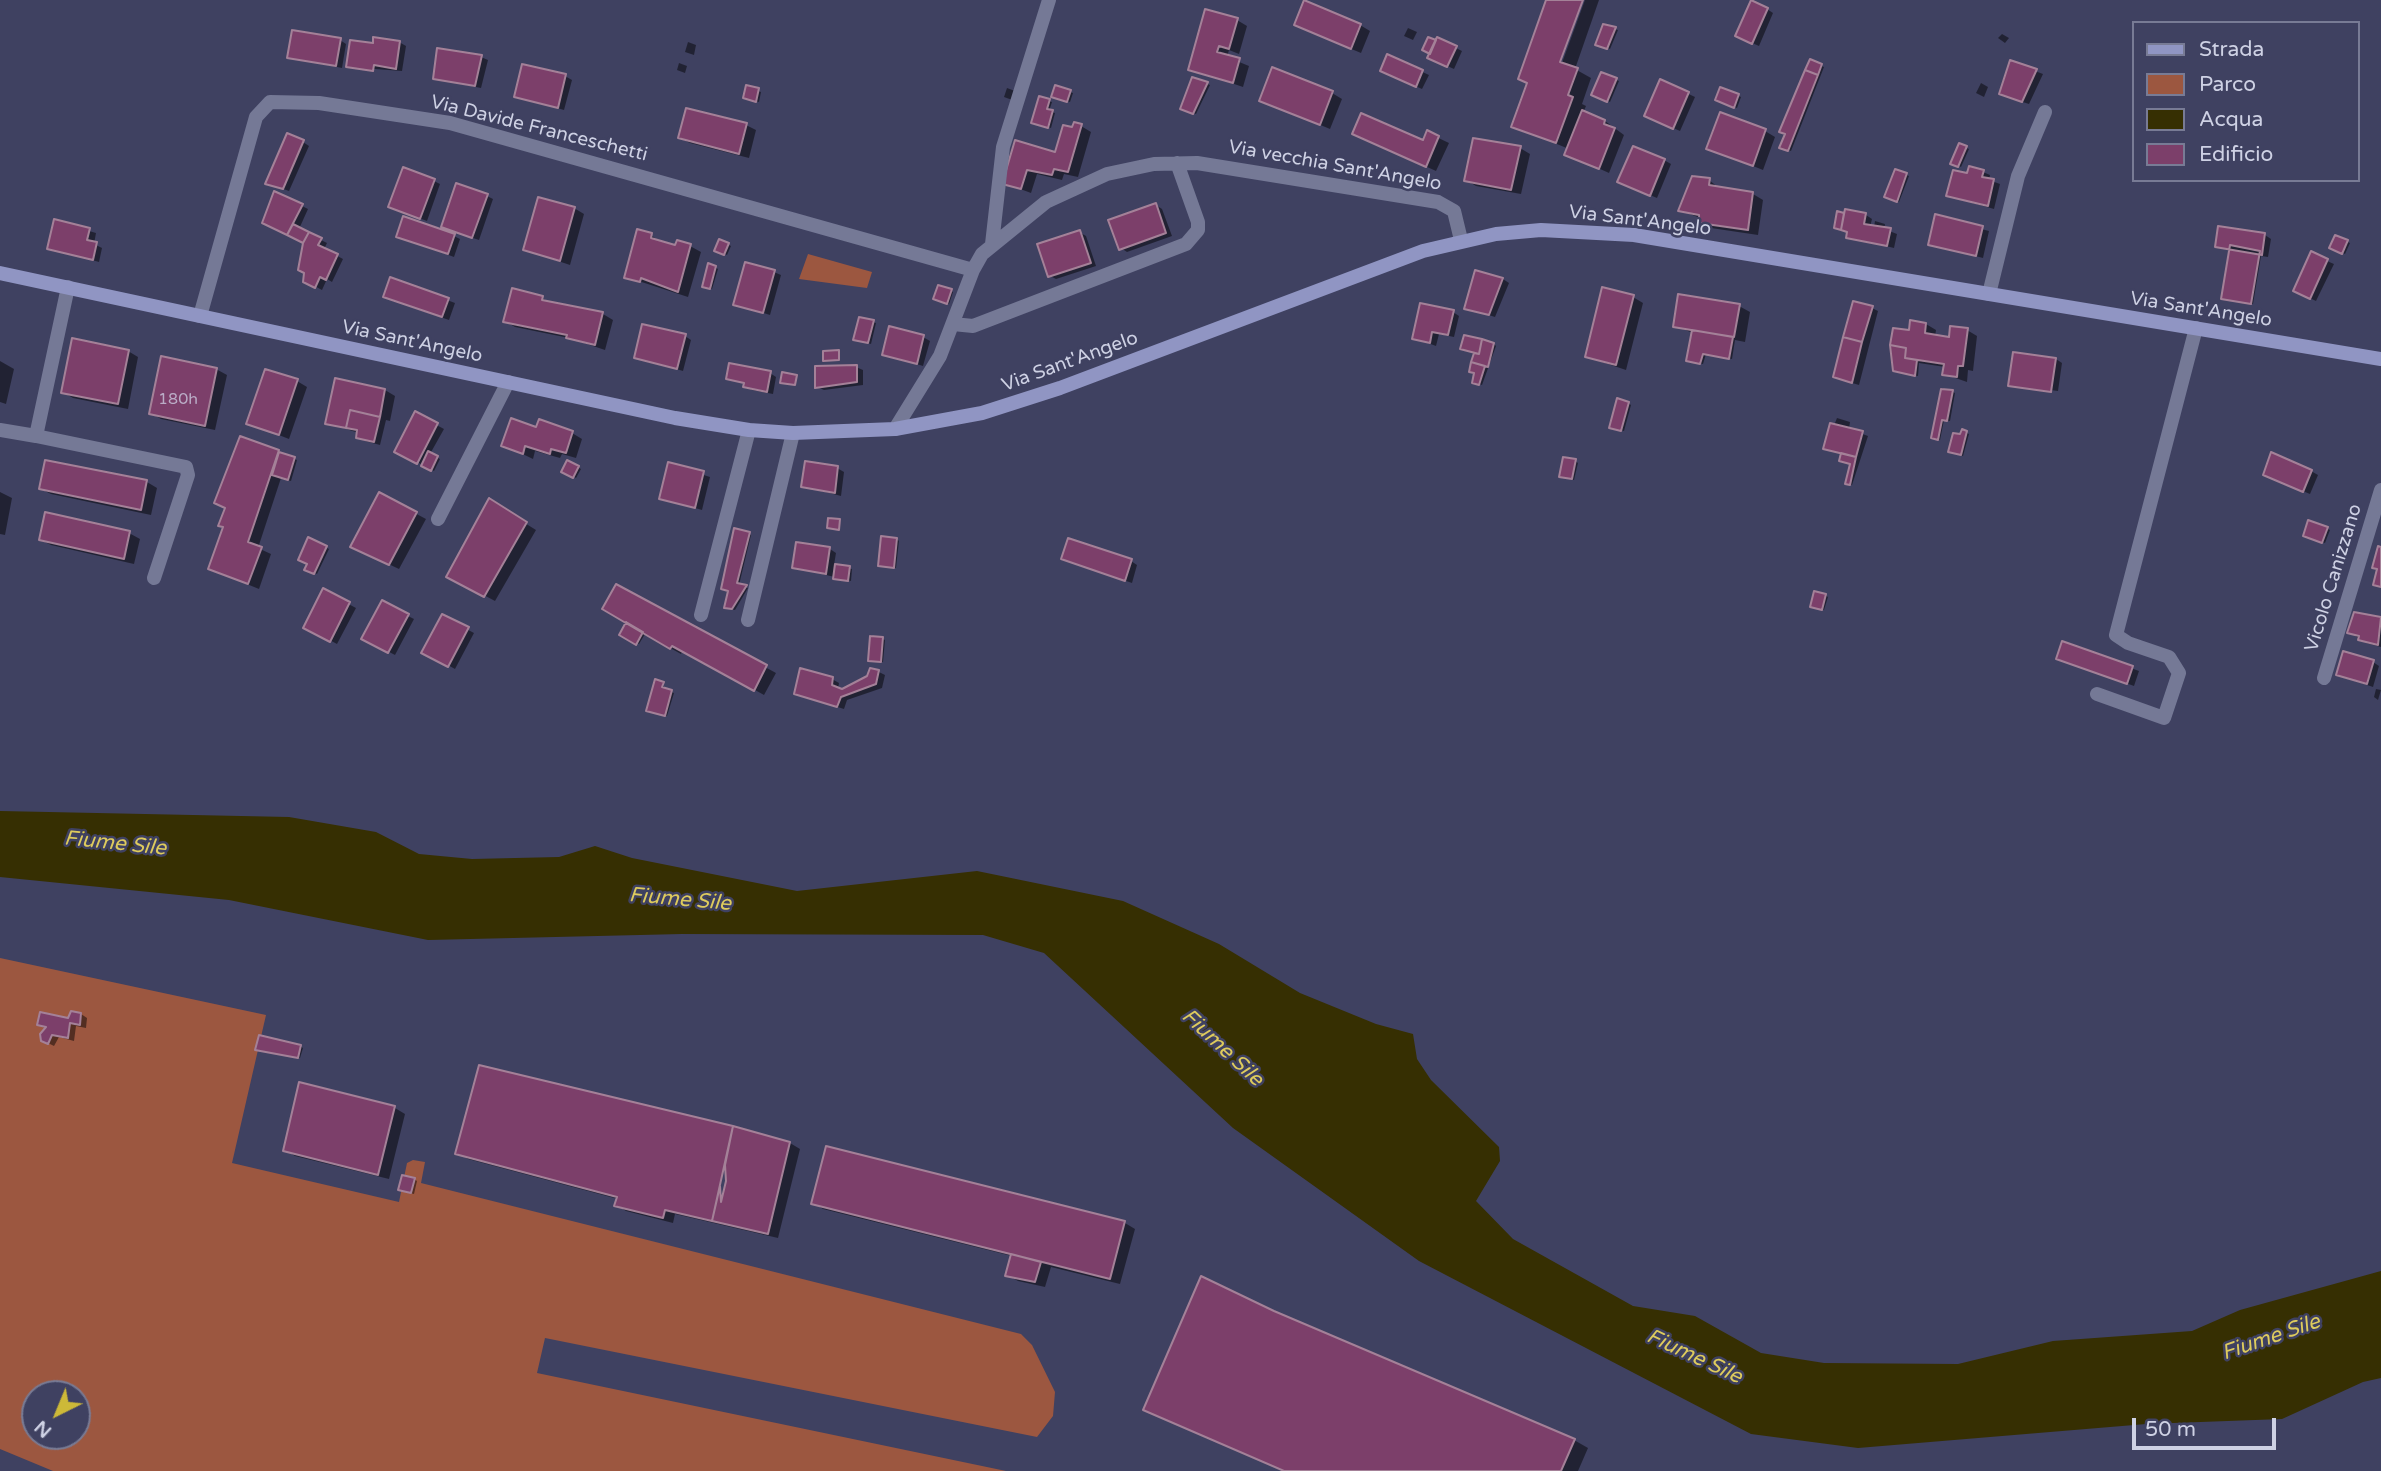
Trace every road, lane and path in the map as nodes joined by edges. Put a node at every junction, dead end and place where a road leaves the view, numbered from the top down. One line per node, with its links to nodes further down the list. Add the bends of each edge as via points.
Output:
1 (1049, 0): 5 (street, Via vecchia Sant'Angelo, via 1003,147)
2 (2045, 112): 9 (street, via 2018,176)
3 (1177, 163): 4 (street, Via vecchia Sant'Angelo, via 1219,165 1444,203 1454,211); 5 (street, Via vecchia Sant'Angelo, via 1133,167 1081,184 1046,202); 11 (street, via 1198,222 1198,230 1186,244 973,326)
4 (1461, 240): 9 (street, Via Sant'Angelo, via 1529,231 1600,232); 16 (street, Via Sant'Angelo, via 1353,276 1027,400)
5 (992, 244): 6 (street, Via vecchia Sant'Angelo)
6 (973, 270): 10 (street, Via Davide Franceschetti, via 450,123 319,103 270,102 256,117); 11 (street, Via vecchia Sant'Angelo)
7 (0, 273): 8 (street, Via Sant'Angelo)
8 (68, 287): 10 (street, Via Sant'Angelo); 19 (street)
9 (1989, 294): 12 (street, Via Sant'Angelo)
10 (200, 316): 14 (street, Via Sant'Angelo)
11 (953, 324): 16 (street, Via vecchia Sant'Angelo, via 934,369)
12 (2196, 328): 13 (street, Via Sant'Angelo); 26 (street, via 2116,635 2169,657 2179,673 2164,718)
13 (2381, 359)
14 (508, 382): 17 (street, Via Sant'Angelo); 21 (street)
15 (0, 429): 19 (street)
16 (895, 429): 18 (street, Via Sant'Angelo)
17 (748, 430): 18 (street, Via Sant'Angelo); 23 (street)
18 (793, 433): 24 (street)
19 (36, 436): 22 (street, via 186,467 188,475)
20 (2381, 490): 25 (street, Vicolo Canizzano)
21 (438, 519)
22 (154, 578)
23 (701, 615)
24 (748, 620)
25 (2324, 678)
26 (2097, 694)

